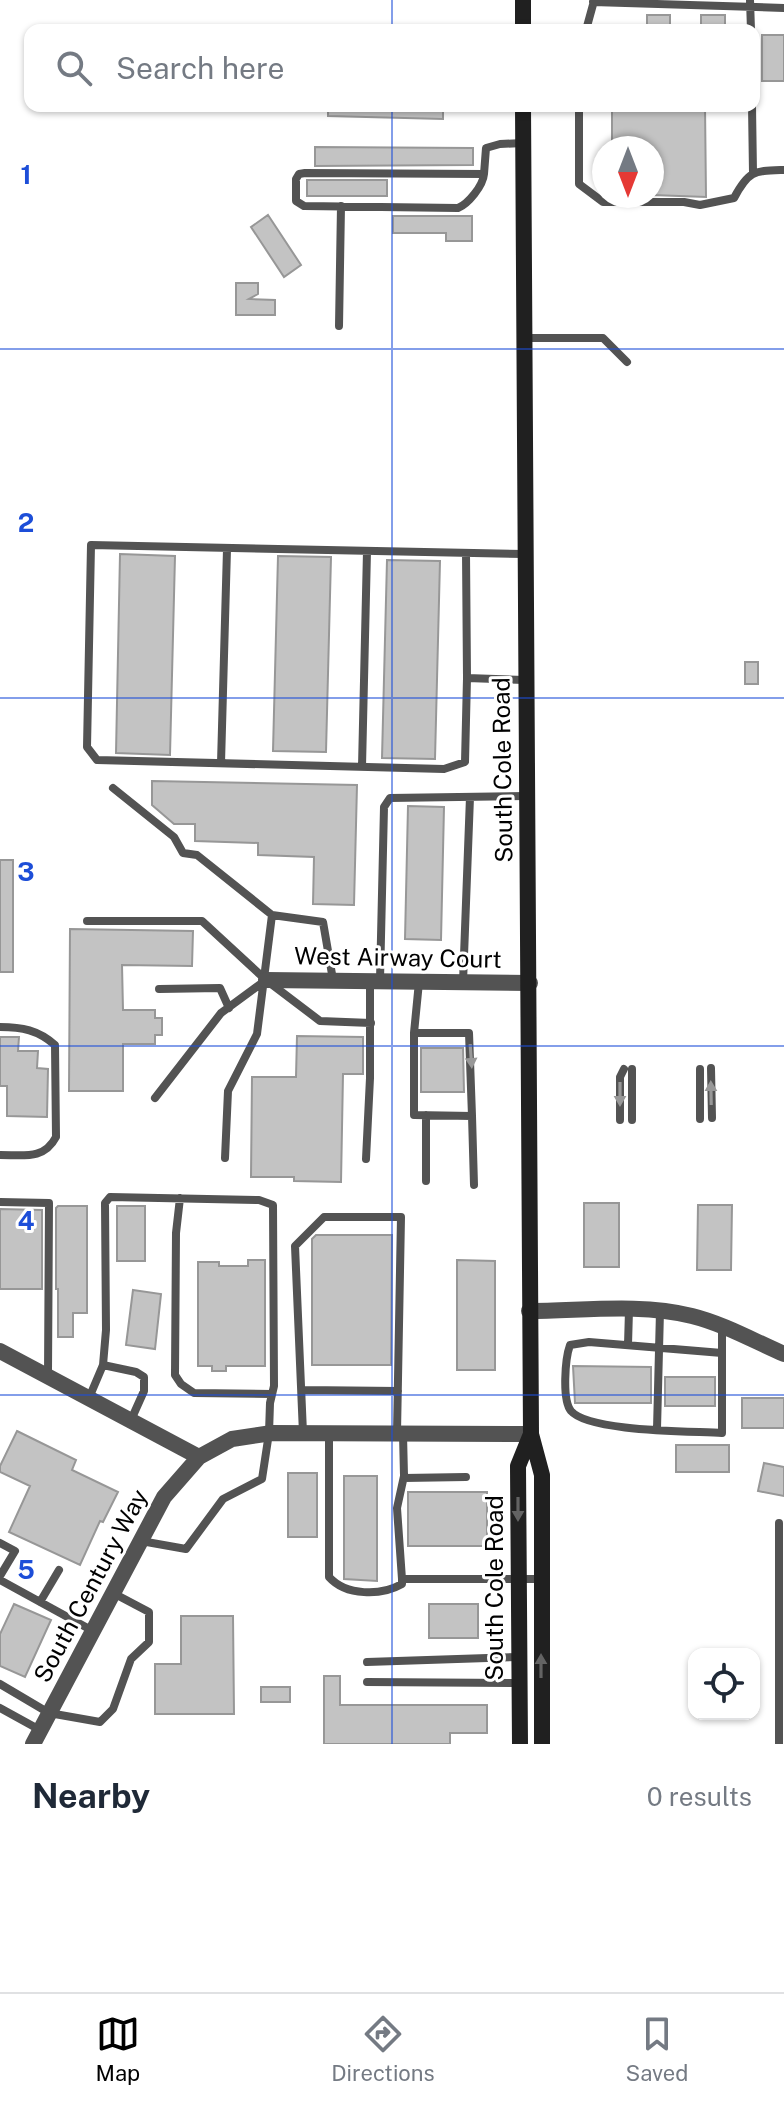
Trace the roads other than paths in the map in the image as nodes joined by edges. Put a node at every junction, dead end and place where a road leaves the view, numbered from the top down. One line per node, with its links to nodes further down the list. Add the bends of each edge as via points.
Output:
1 (523, 0): 5 (main road)
2 (594, 1): 3 (lane); 6 (lane)
3 (750, 3): 4 (lane); 7 (lane)
4 (784, 8)
5 (523, 24)
6 (588, 24)
7 (751, 24)
8 (523, 112): 11 (main road, South Cole Road)
9 (579, 112): 13 (lane, via 579,184 603,202 718,203 734,198)
10 (752, 112): 13 (lane)
11 (523, 143): 14 (lane, via 486,148); 17 (main road, South Cole Road)
12 (784, 170): 13 (lane)
13 (753, 173)
14 (484, 174): 15 (lane, via 458,208); 15 (lane, via 299,174 299,204)
15 (341, 206): 16 (lane)
16 (339, 326)
17 (524, 338): 18 (lane, via 603,338); 22 (main road, South Cole Road)
18 (627, 362)
19 (227, 549): 20 (lane); 25 (lane); 25 (lane, via 91,545 87,747 97,760)
20 (367, 551): 21 (lane); 26 (lane)
21 (466, 553): 22 (lane); 23 (lane)
22 (524, 554): 24 (main road, South Cole Road)
23 (467, 678): 24 (lane); 26 (lane, via 465,762 444,769)
24 (525, 680): 28 (main road, South Cole Road)
25 (221, 763): 26 (lane)
26 (362, 767)
27 (113, 788): 30 (lane, via 174,837 183,853 197,855)
28 (526, 796): 29 (lane); 37 (main road, South Cole Road)
29 (470, 797): 34 (lane, via 390,798 384,807); 36 (lane)
30 (272, 915): 32 (lane); 33 (lane, via 323,922)
31 (87, 921): 32 (lane, via 202,921)
32 (266, 980): 33 (street, West Airway Court); 39 (lane); 40 (lane, via 320,1021); 53 (lane, via 257,1034 228,1091)
33 (333, 981): 34 (street, West Airway Court)
34 (375, 981): 35 (street, West Airway Court); 40 (lane)
35 (419, 982): 36 (street, West Airway Court); 42 (lane)
36 (463, 982): 37 (street, West Airway Court)
37 (530, 983): 60 (main road, South Cole Road)
38 (159, 989): 39 (lane, via 220,988)
39 (229, 1008): 45 (lane)
40 (371, 1023): 54 (lane)
41 (0, 1027): 52 (lane, via 42,1033 55,1045 56,1137 38,1155)
42 (414, 1033): 46 (lane, via 414,1115); 47 (lane, one-way to 47, via 469,1033)
43 (711, 1068): 48 (lane, one-way to 43)
44 (700, 1069): 49 (lane)
45 (155, 1098)
46 (426, 1115): 47 (lane); 55 (lane)
47 (472, 1116): 56 (lane)
48 (712, 1118)
49 (700, 1119)
50 (620, 1120): 51 (lane, one-way to 50, via 628,1069 620,1077)
51 (632, 1120)
52 (0, 1155)
53 (225, 1158)
54 (366, 1159)
55 (426, 1181)
56 (474, 1185)
57 (180, 1198): 68 (lane, via 110,1197 105,1203); 72 (lane, via 175,1375 194,1393); 72 (lane, via 273,1205)
58 (0, 1202): 69 (lane, via 49,1203)
59 (629, 1310): 60 (street); 61 (street); 63 (lane)
60 (529, 1311): 80 (main road, South Cole Road)
61 (660, 1311): 62 (street); 64 (lane)
62 (722, 1326): 66 (lane); 67 (street)
63 (628, 1345): 64 (lane); 75 (lane, via 570,1345 568,1408 577,1416 621,1428)
64 (657, 1348): 66 (lane); 75 (lane)
65 (0, 1351): 69 (street)
66 (722, 1353): 75 (lane, via 722,1433)
67 (784, 1354)
68 (103, 1365): 73 (lane); 74 (lane, via 144,1377 144,1391)
69 (48, 1376): 73 (street)
70 (302, 1390): 71 (lane); 71 (lane, via 295,1246 324,1217 401,1217); 77 (lane)
71 (398, 1391): 79 (lane)
72 (272, 1394): 76 (lane)
73 (89, 1398): 74 (street)
74 (131, 1420): 81 (street)
75 (657, 1429)
76 (269, 1433): 77 (street, South Century Way); 81 (street, South Century Way, via 232,1439); 85 (lane, via 262,1479 223,1499 186,1549)
77 (303, 1433): 78 (street, South Century Way)
78 (329, 1433): 79 (street, South Century Way); 89 (lane, via 329,1577 346,1590 358,1591 392,1590)
79 (400, 1433): 80 (street, South Century Way); 83 (lane)
80 (531, 1434): 90 (main road, South Cole Road, one-way to 90, via 518,1466); 91 (main road, South Cole Road, via 542,1475)
81 (199, 1457): 85 (street, South Century Way, via 164,1497)
82 (466, 1477): 83 (lane)
83 (404, 1478): 89 (lane, via 397,1508)
84 (779, 1523): 105 (lane)
85 (141, 1541): 92 (street, South Century Way)
86 (0, 1543): 88 (lane, via 15,1551)
87 (59, 1570): 93 (lane)
88 (0, 1578): 93 (lane)
89 (402, 1579): 90 (lane)
90 (519, 1579): 91 (lane); 95 (main road, South Cole Road)
91 (541, 1579): 104 (main road, South Cole Road, one-way to 91)
92 (113, 1593): 94 (street, South Century Way); 101 (lane, via 149,1612 149,1642 131,1659 113,1709 100,1722)
93 (40, 1602): 94 (lane)
94 (93, 1631): 101 (street, South Century Way)
95 (519, 1657): 96 (lane); 98 (main road, South Cole Road)
96 (367, 1662)
97 (367, 1682): 98 (lane)
98 (519, 1683): 103 (main road, South Cole Road)
99 (0, 1684): 101 (lane)
100 (1, 1710): 102 (lane)
101 (49, 1713): 102 (street, South Century Way)
102 (36, 1737)
103 (522, 1740)
104 (542, 1744)
105 (779, 1744)

